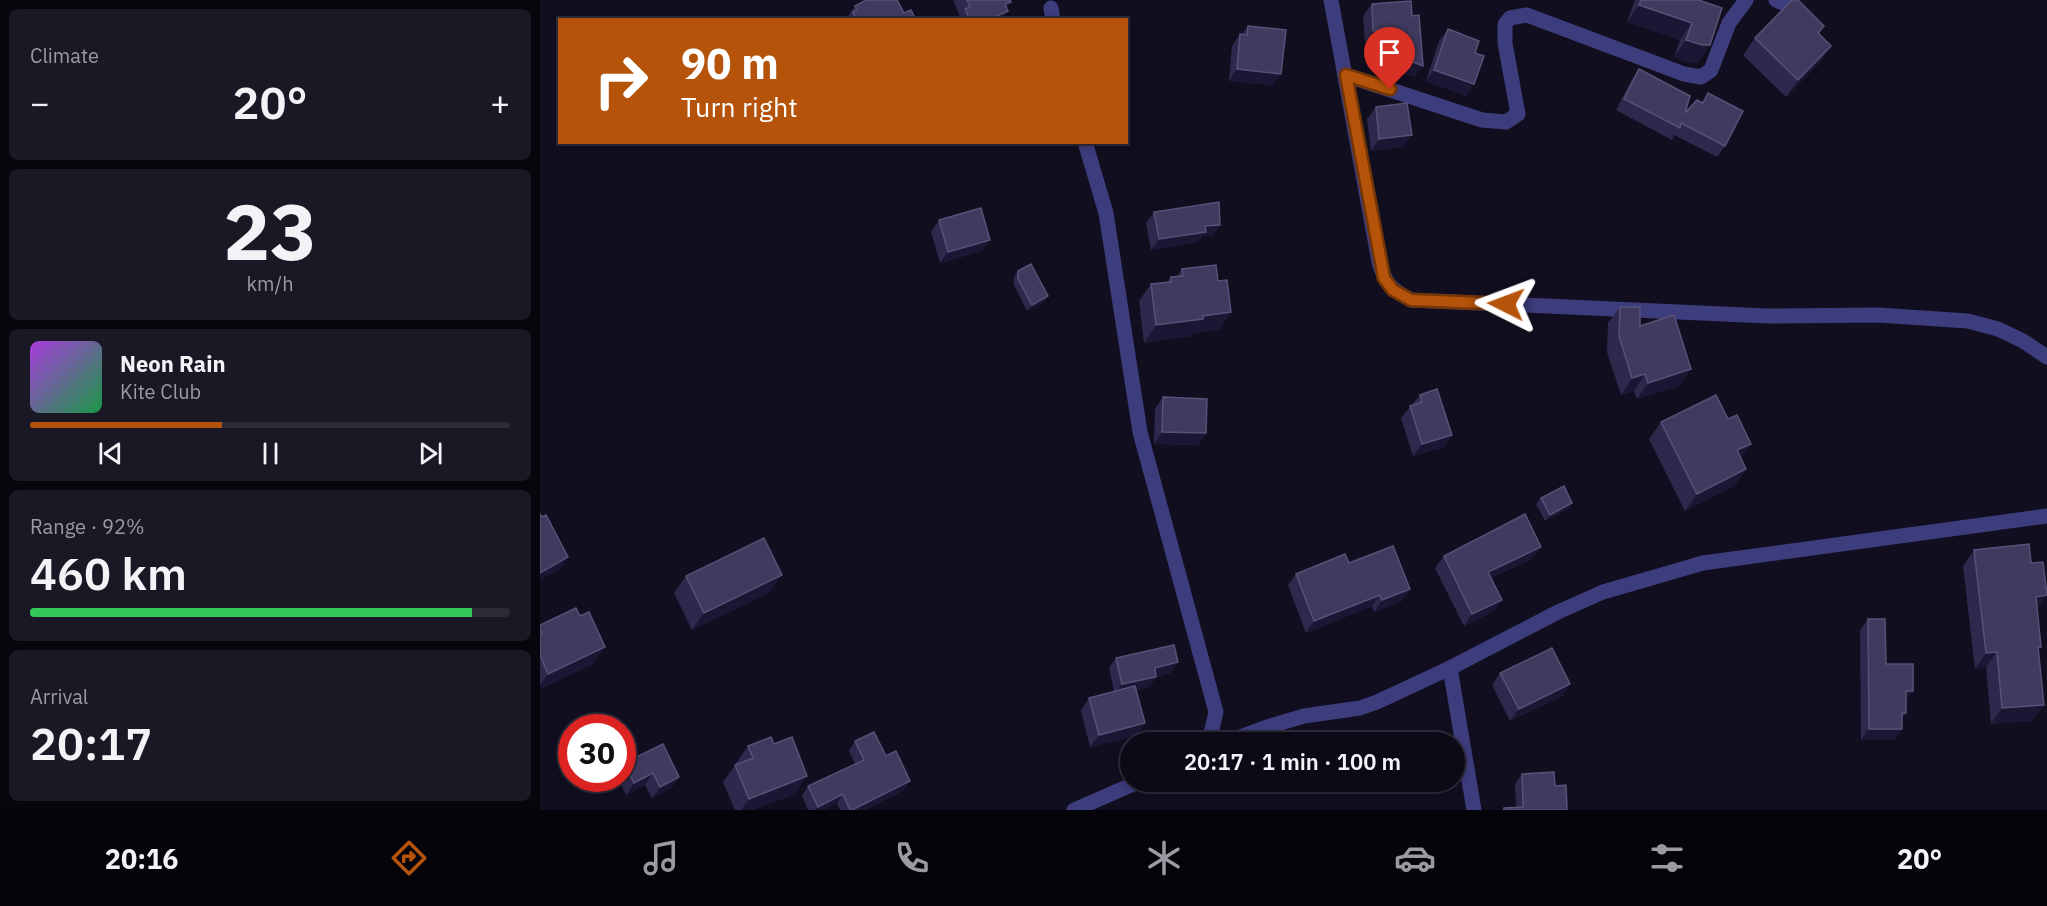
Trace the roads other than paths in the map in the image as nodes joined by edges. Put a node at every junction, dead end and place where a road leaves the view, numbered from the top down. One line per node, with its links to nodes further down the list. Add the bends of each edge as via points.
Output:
1 (1331, 0): 5 (street)
2 (1746, 0): 5 (street, via 1729,23 1711,70 1701,77 1527,15 1510,18 1505,24 1505,43 1518,114 1506,122 1482,120)
3 (1776, 0): 4 (street, via 1794,8)
4 (1812, 24)
5 (1346, 75): 7 (street, via 1384,278 1393,290 1411,300 1968,321 1998,329)
6 (1086, 144): 10 (street, via 1106,213 1140,432 1216,712)
7 (2047, 357)
8 (2047, 516): 9 (street, via 1703,563 1603,592)
9 (1450, 668): 11 (street, via 1360,708 1304,716); 14 (street)
10 (1211, 732)
11 (1254, 732)
12 (1120, 790): 13 (street)
13 (1074, 810)
14 (1474, 810)

